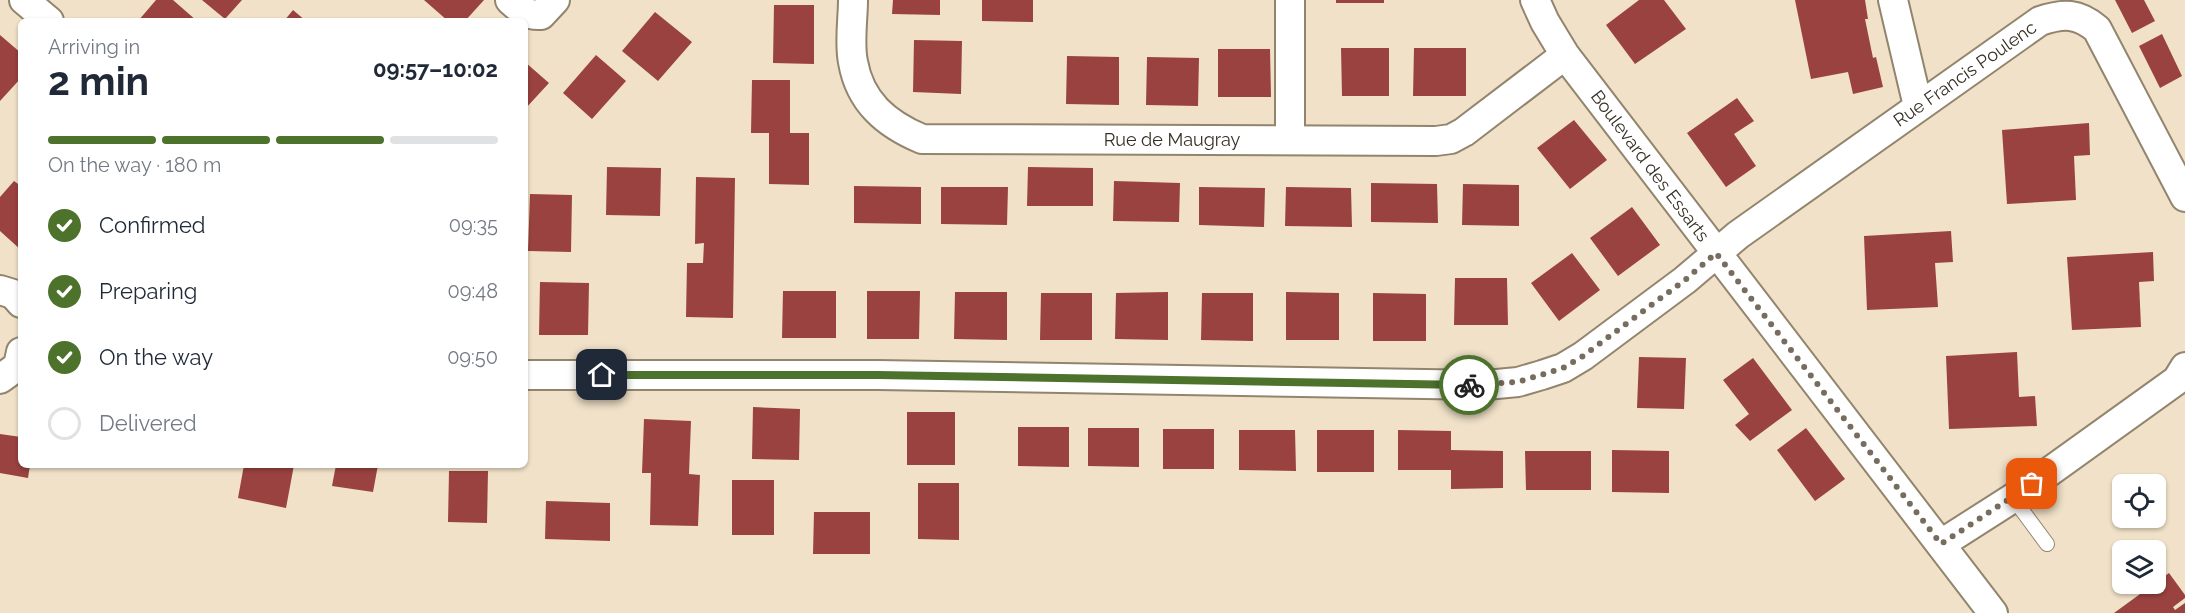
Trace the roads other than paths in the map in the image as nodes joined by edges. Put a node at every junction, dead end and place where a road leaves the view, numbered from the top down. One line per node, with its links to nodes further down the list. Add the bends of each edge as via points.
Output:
1 (24, 0): 9 (street)
2 (510, 0): 3 (street, via 532,16 541,15)
3 (555, 0)
4 (854, 0): 12 (street, Rue de Maugray, via 853,61 861,85 882,117 922,139)
5 (1290, 0): 12 (street)
6 (1535, 0): 10 (street, Boulevard des Essarts)
7 (1893, 0): 11 (street)
8 (2069, 8): 11 (street, Rue Francis Poulenc, via 2040,21); 13 (street, Rue Francis Poulenc, via 2097,30)
9 (45, 18)
10 (1565, 55): 12 (street, Rue de Maugray, via 1451,139); 14 (street, Boulevard des Essarts)
11 (1918, 106): 14 (street, Rue Francis Poulenc)
12 (1290, 140)
13 (2185, 197)
14 (1716, 253): 19 (street, Rue Francis Poulenc, via 1583,356 1563,368 1518,382 1486,385 878,375); 22 (street, Boulevard des Essarts)
15 (0, 290): 16 (street)
16 (18, 300)
17 (18, 366): 20 (street)
18 (2185, 367): 21 (street, via 2177,380)
19 (528, 375)
20 (0, 379)
21 (2013, 498): 22 (street); 23 (lane)
22 (1941, 544): 24 (street, Boulevard des Essarts)
23 (2048, 544)
24 (1993, 613)

